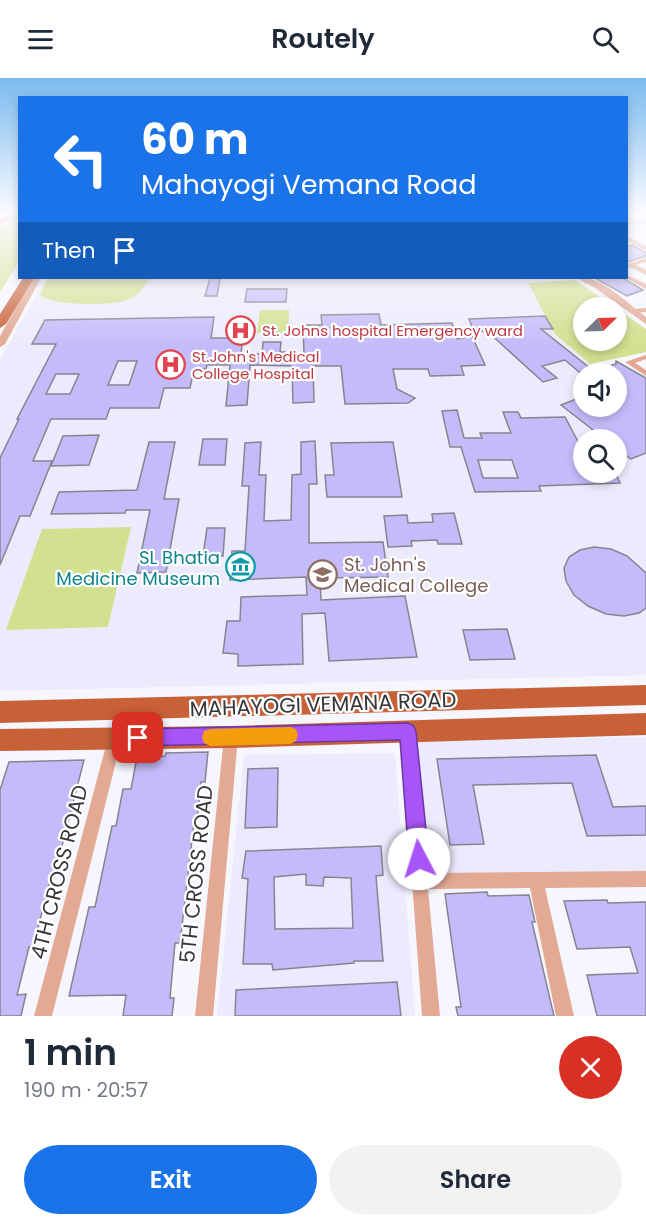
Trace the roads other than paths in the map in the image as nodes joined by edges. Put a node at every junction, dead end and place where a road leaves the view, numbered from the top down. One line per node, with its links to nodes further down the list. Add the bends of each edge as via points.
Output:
1 (646, 260): 2 (street)
2 (629, 265): 3 (street)
3 (646, 273)
4 (18, 277): 10 (main road)
5 (628, 278): 9 (street)
6 (27, 279): 14 (main road)
7 (36, 279): 15 (street)
8 (583, 279): 12 (street)
9 (646, 287)
10 (0, 305)
11 (646, 310): 12 (street)
12 (633, 311): 13 (street)
13 (646, 321)
14 (0, 324)
15 (0, 344)
16 (646, 357): 17 (street, via 629,362)
17 (646, 374)
18 (646, 695): 19 (main road, MAHAYOGI VEMANA ROAD)
19 (0, 712)
20 (646, 724): 21 (main road, MAHAYOGI VEMANA ROAD)
21 (408, 732): 22 (main road, MAHAYOGI VEMANA ROAD); 27 (street)
22 (231, 737): 23 (main road, MAHAYOGI VEMANA ROAD); 29 (street, 5TH CROSS ROAD)
23 (115, 738): 24 (main road, MAHAYOGI VEMANA ROAD); 28 (street, 4TH CROSS ROAD)
24 (0, 740)
25 (646, 879): 26 (street)
26 (536, 880): 27 (street); 31 (street)
27 (421, 881): 30 (street)
28 (44, 1016)
29 (204, 1016)
30 (431, 1016)
31 (564, 1016)

